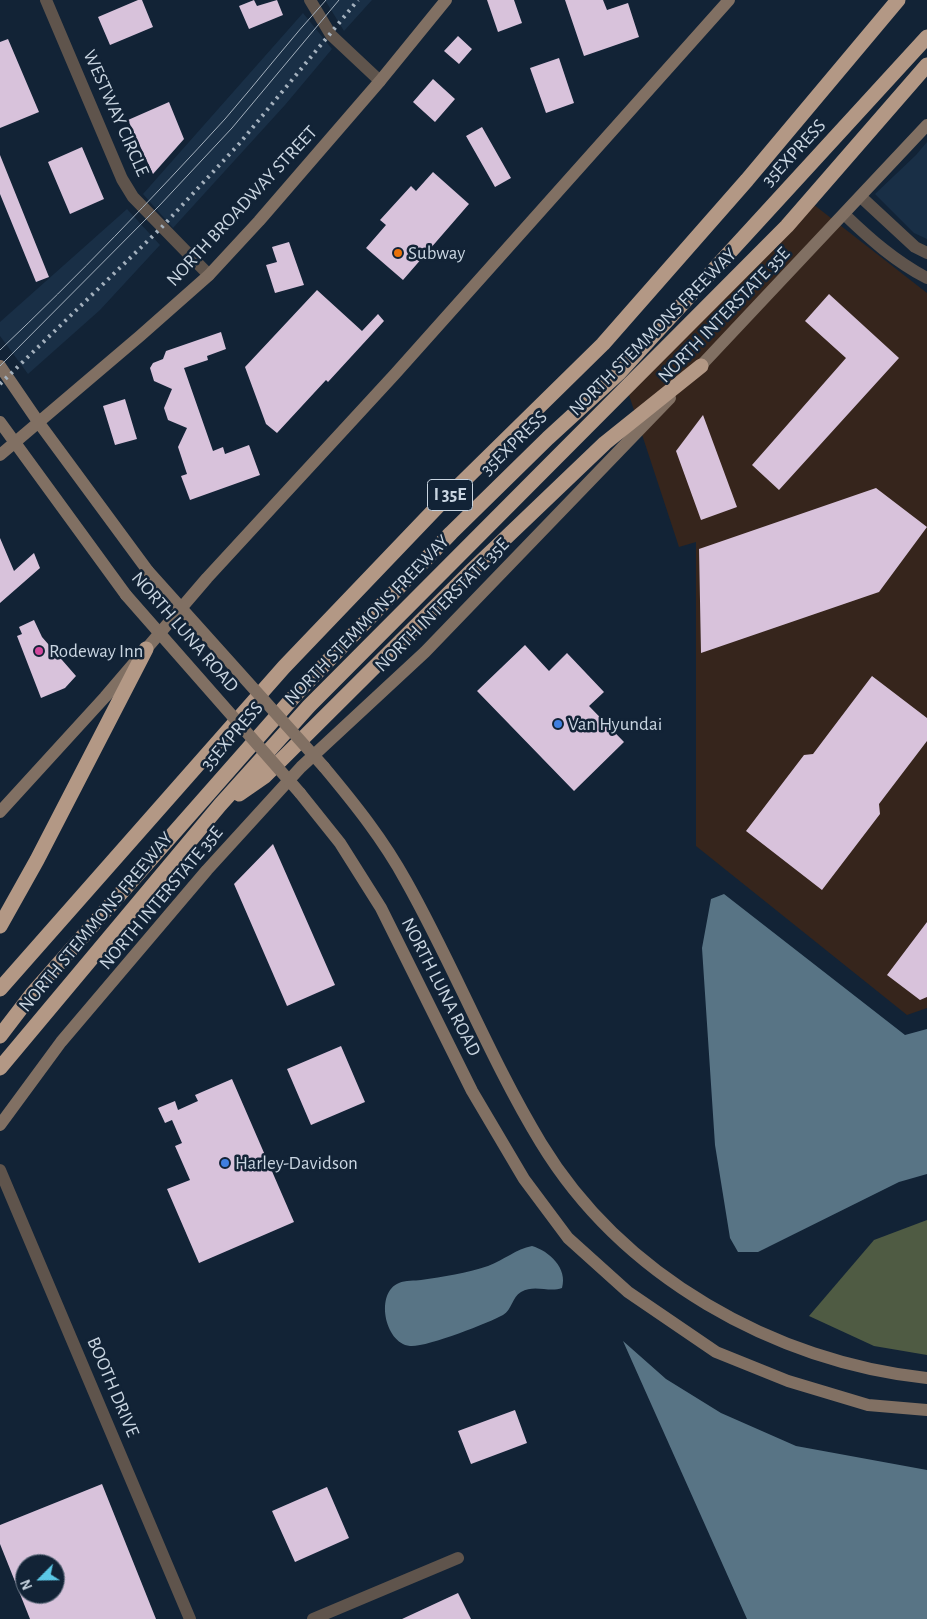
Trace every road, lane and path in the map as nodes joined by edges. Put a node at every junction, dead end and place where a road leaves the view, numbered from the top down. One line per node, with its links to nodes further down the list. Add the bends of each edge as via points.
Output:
1 (46, 0): 13 (street, WESTWAY CIRCLE, via 122,179 133,197)
2 (310, 0): 8 (street, via 331,35)
3 (446, 0): 8 (main road, NORTH BROADWAY STREET)
4 (729, 0): 21 (main road)
5 (898, 0): 25 (highway, NORTH STEMMONS FREEWAY / I 35E, via 747,180 602,344 284,668)
6 (927, 37): 26 (highway, 35EXPRESS, via 619,373 451,533 298,692 38,987)
7 (927, 65): 22 (highway, NORTH STEMMONS FREEWAY / I 35E, via 787,226 310,706)
8 (380, 81): 13 (main road, NORTH BROADWAY STREET)
9 (927, 125): 10 (main road, NORTH INTERSTATE 35E)
10 (861, 197): 11 (main road, NORTH INTERSTATE 35E); 12 (street, via 915,247)
11 (845, 215): 14 (street, via 910,269); 16 (main road, NORTH INTERSTATE 35E)
12 (927, 253)
13 (209, 275): 18 (main road, NORTH BROADWAY STREET)
14 (927, 278)
15 (0, 366): 18 (main road, NORTH LUNA ROAD)
16 (701, 366): 22 (highway, via 604,443 265,776); 28 (main road, NORTH INTERSTATE 35E, via 425,652 300,766 207,870 62,1042)
17 (0, 422): 19 (main road, NORTH LUNA ROAD)
18 (39, 423): 19 (main road, NORTH BROADWAY STREET); 30 (main road, NORTH LUNA ROAD, bridge, via 148,571 324,767 372,826 406,879 497,1063 542,1144 583,1202 671,1282 741,1323 812,1354 896,1375)
19 (14, 443): 20 (main road, NORTH BROADWAY STREET); 31 (main road, NORTH LUNA ROAD, bridge, via 126,595 340,843 380,908 472,1091 524,1178 568,1238 628,1292 716,1352 788,1381 868,1405)
20 (0, 455)
21 (146, 648): 23 (main road); 24 (highway)
22 (220, 805): 27 (highway, NORTH STEMMONS FREEWAY / I 35E)
23 (0, 812)
24 (0, 926)
25 (0, 989)
26 (0, 1036)
27 (0, 1068)
28 (0, 1125)
29 (0, 1170): 33 (street, BOOTH DRIVE)
30 (927, 1378)
31 (927, 1410)
32 (458, 1558): 34 (street)
33 (190, 1619)
34 (313, 1619)

